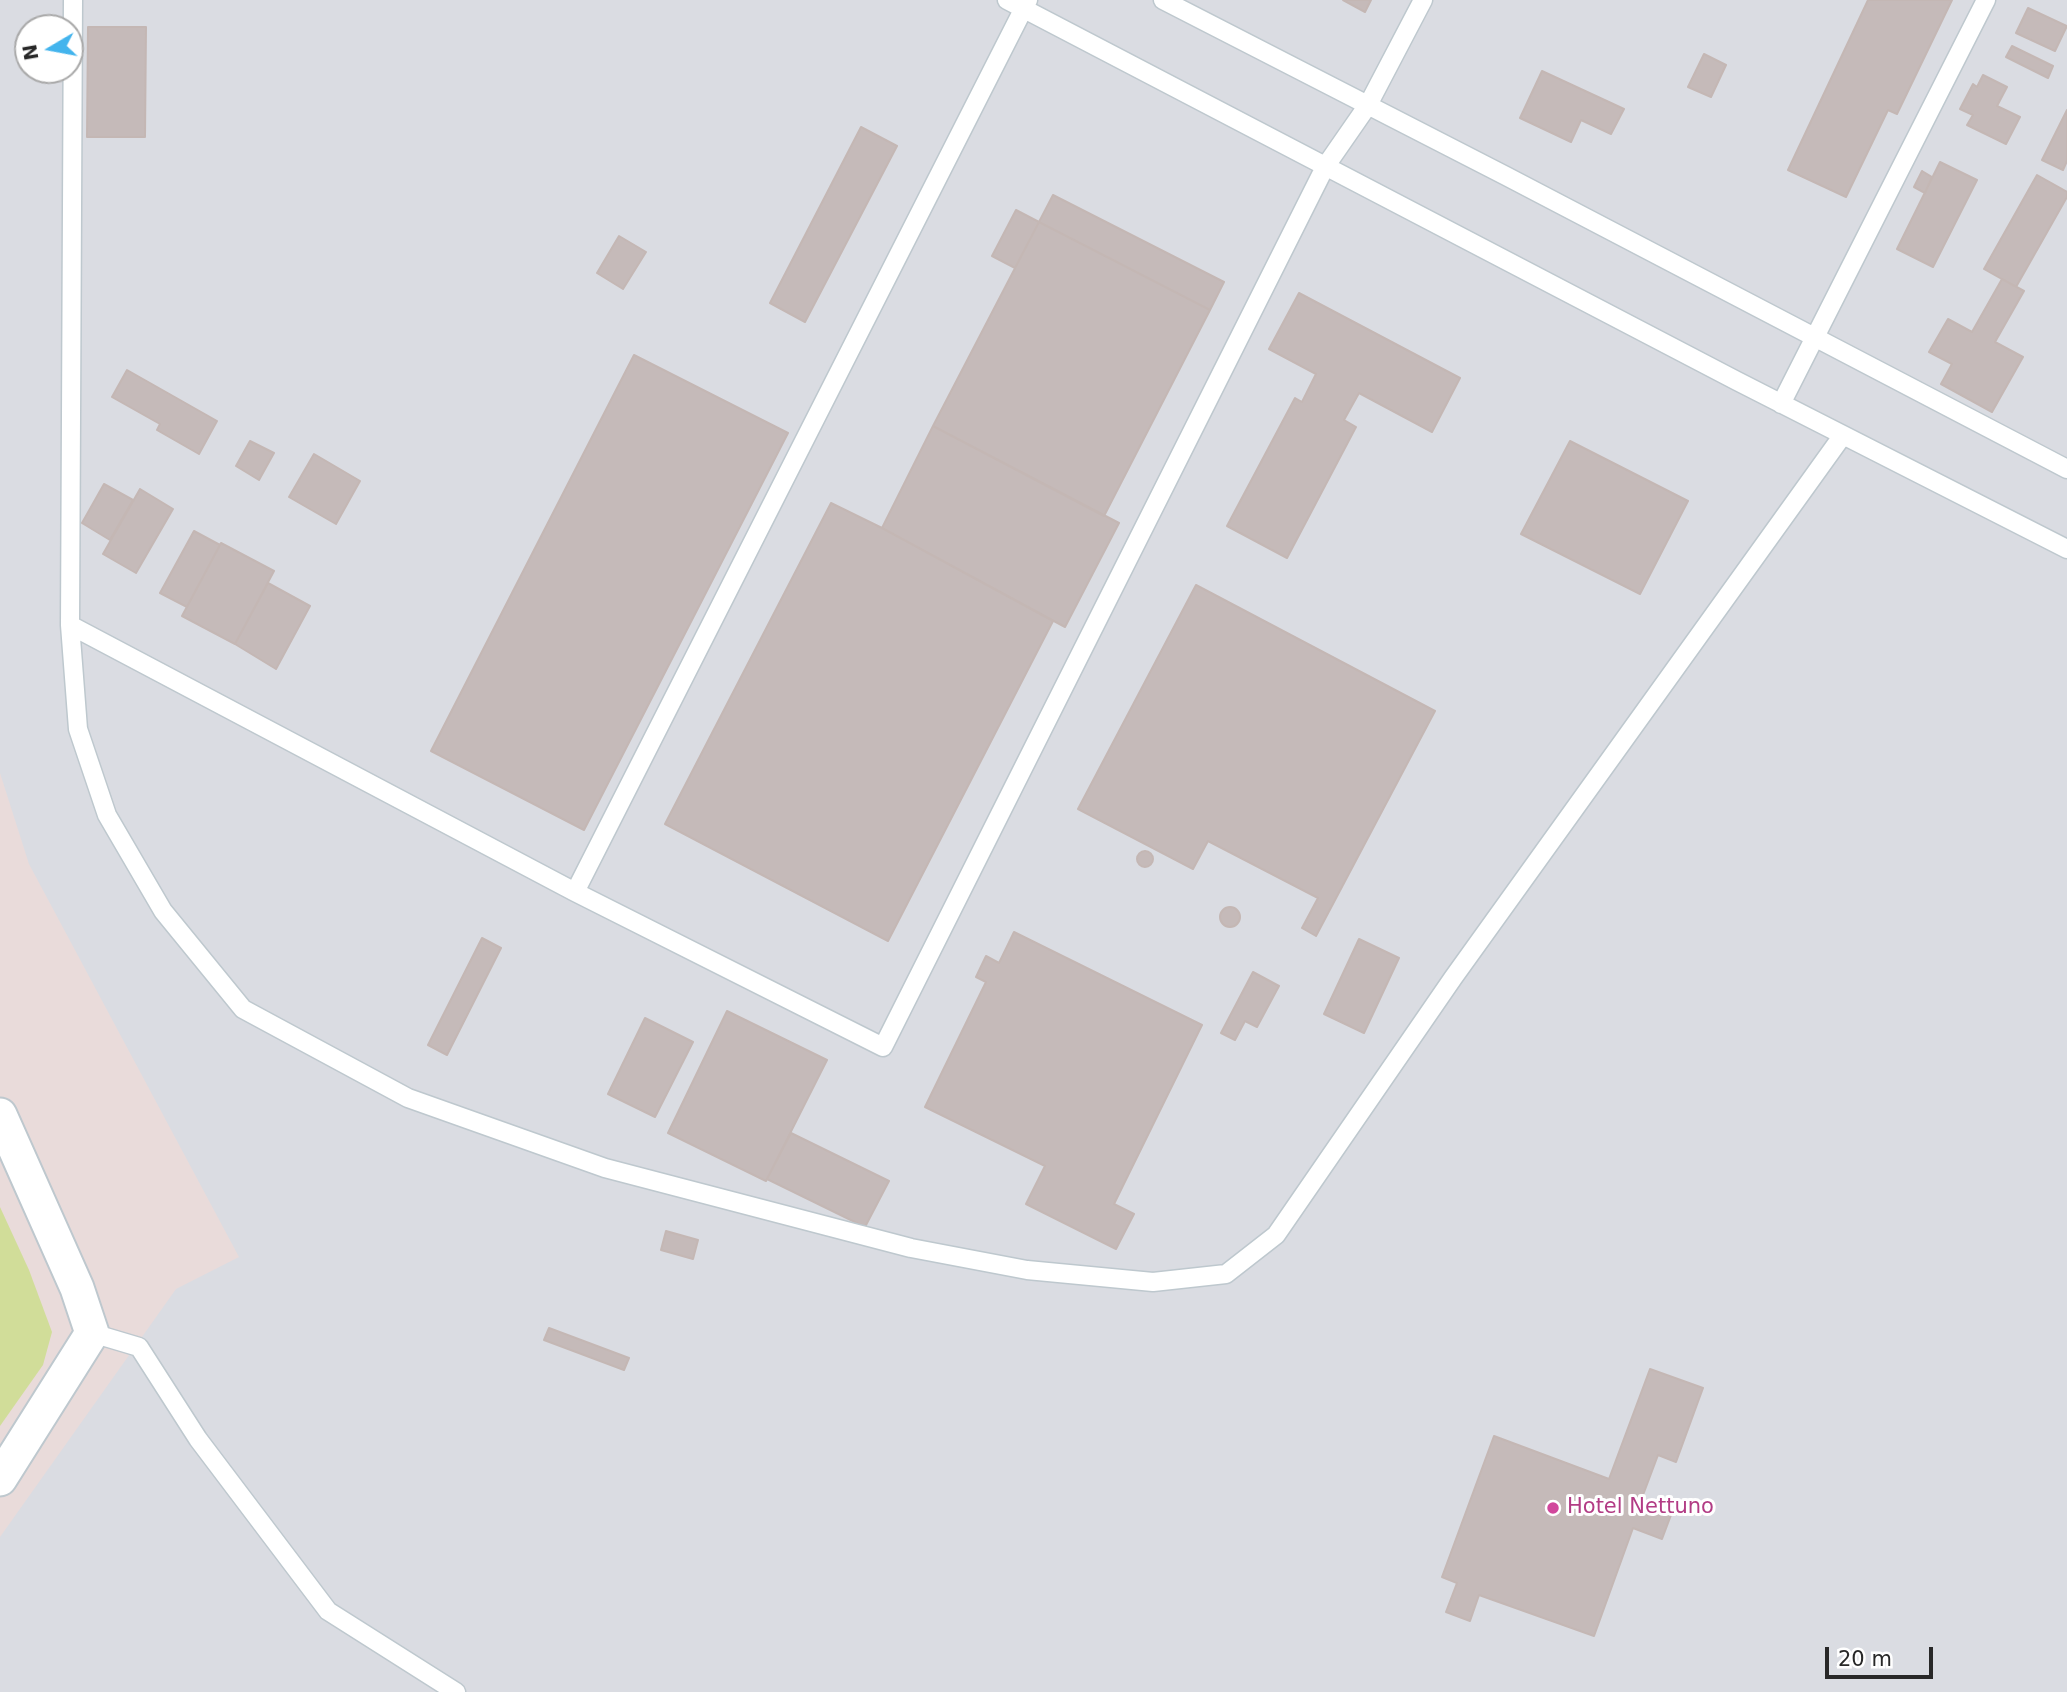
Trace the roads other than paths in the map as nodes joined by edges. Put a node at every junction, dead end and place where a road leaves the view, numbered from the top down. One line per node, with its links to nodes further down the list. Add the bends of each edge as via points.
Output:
1 (73, 0): 13 (lane)
2 (1163, 0): 6 (lane)
3 (1423, 0): 6 (lane)
4 (1986, 0): 8 (lane)
5 (1019, 3): 7 (lane); 14 (lane)
6 (1368, 105): 7 (lane); 8 (lane)
7 (1325, 167): 9 (lane); 14 (lane, via 883,1047)
8 (1816, 338): 9 (lane); 11 (lane)
9 (1781, 404): 10 (lane)
10 (1843, 435): 12 (lane); 13 (lane, via 1453,978 1276,1235 1226,1274 1153,1282 1027,1270 911,1248 606,1168 408,1098 243,1009 163,911 107,815 78,729)
11 (2067, 469)
12 (2067, 549)
13 (70, 625): 14 (lane)
14 (575, 892)
15 (0, 1115): 16 (street, via 77,1288)
16 (92, 1333): 17 (street); 18 (lane, via 139,1347 198,1439 328,1611)
17 (0, 1479)
18 (456, 1692)

